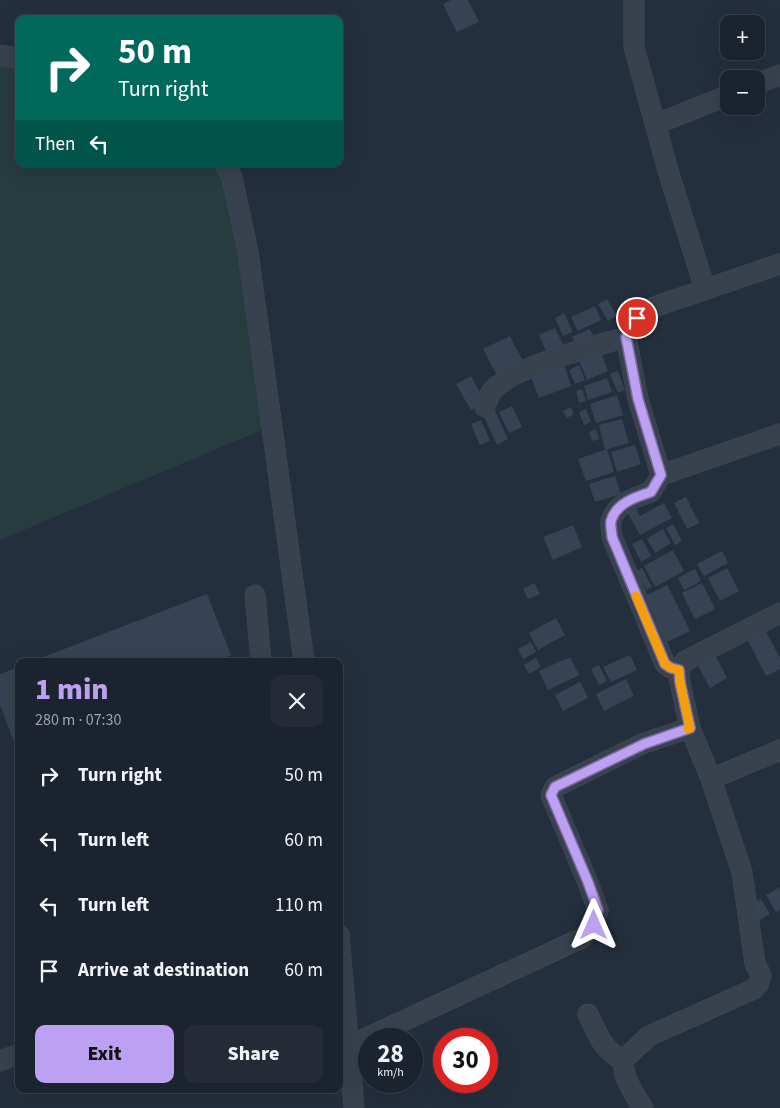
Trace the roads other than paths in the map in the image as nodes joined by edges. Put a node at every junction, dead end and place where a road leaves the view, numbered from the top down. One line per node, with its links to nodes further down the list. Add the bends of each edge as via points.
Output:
1 (634, 0): 7 (street, via 634,47)
2 (0, 54): 3 (street)
3 (15, 57)
4 (780, 75): 5 (street)
5 (765, 81)
6 (720, 99): 7 (street)
7 (656, 124): 10 (street)
8 (227, 167): 18 (street, via 232,177 248,252)
9 (780, 264): 10 (street)
10 (705, 289): 11 (street, via 654,307 637,318)
11 (626, 337): 12 (street, via 506,379 491,391); 14 (street, via 638,399)
12 (485, 407)
13 (780, 434): 14 (street)
14 (661, 475): 19 (street, via 651,492 632,498 620,507 611,521 612,537 665,664)
15 (255, 595): 17 (street)
16 (780, 613): 19 (street, via 685,661)
17 (261, 658)
18 (304, 658)
19 (679, 670): 20 (street)
20 (690, 728): 22 (street); 25 (street, via 644,744 555,787 551,795 598,910 594,925 582,938)
21 (780, 750): 22 (street)
22 (711, 779): 27 (street, via 742,872 754,964 761,975 759,982 754,989 649,1036)
23 (343, 979): 25 (street)
24 (588, 1014): 27 (street, via 604,1046 613,1056)
25 (349, 1046): 29 (street)
26 (15, 1055): 28 (street)
27 (623, 1060): 30 (street, via 626,1080)
28 (0, 1061)
29 (354, 1108)
30 (643, 1108)

